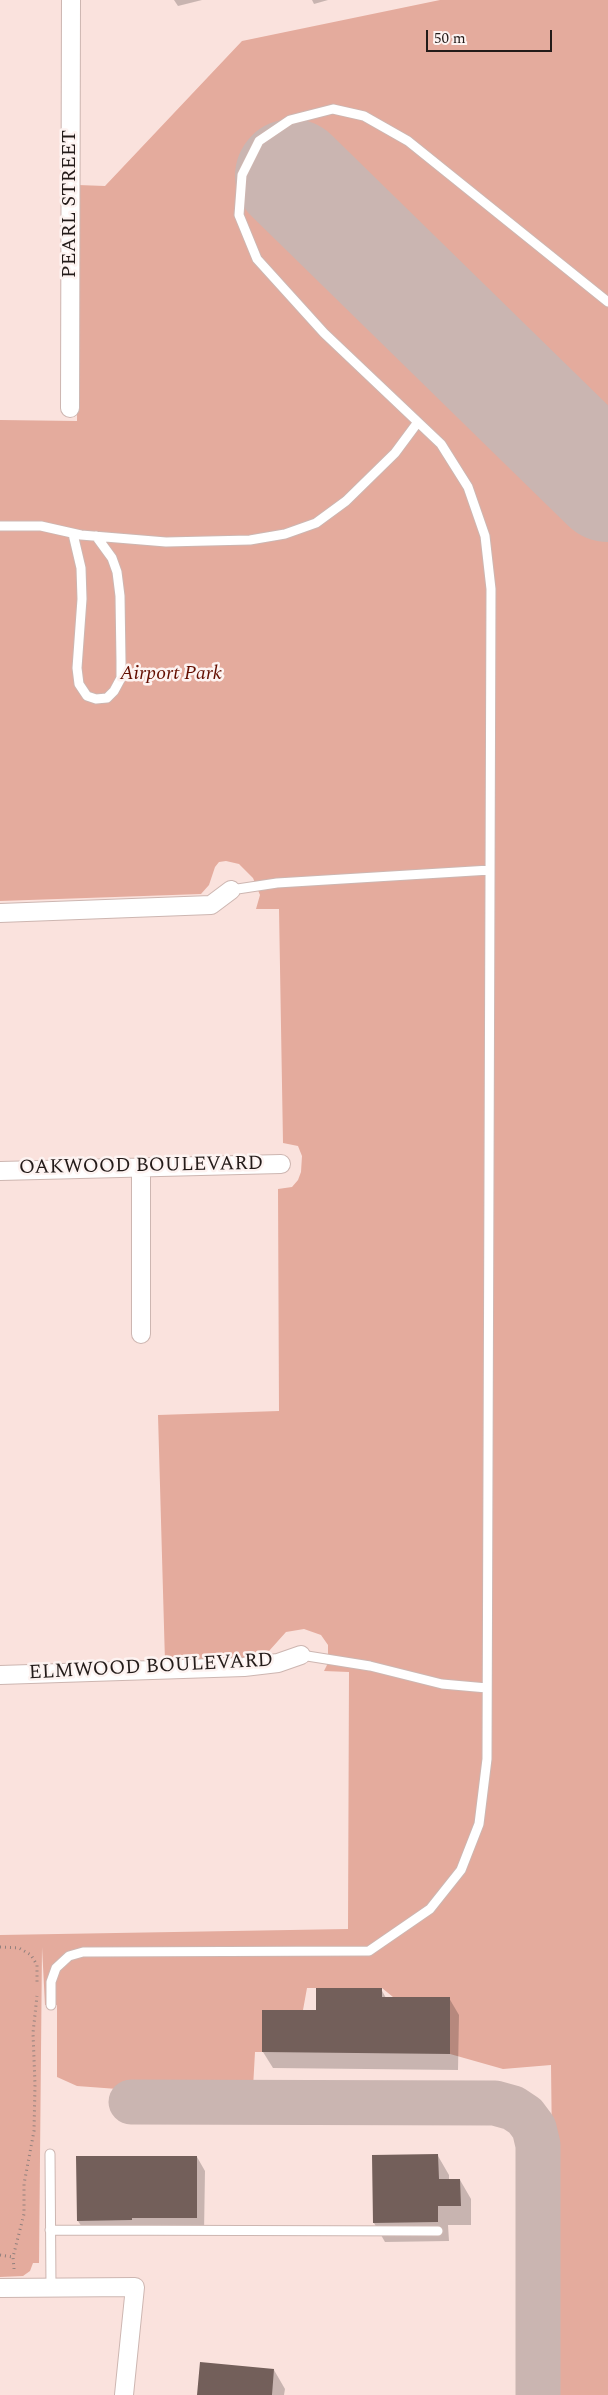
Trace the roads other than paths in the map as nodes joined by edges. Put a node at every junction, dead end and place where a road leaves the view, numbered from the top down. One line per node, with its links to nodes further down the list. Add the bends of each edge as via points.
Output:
1 (71, 0): 3 (street, PEARL STREET)
2 (608, 302): 4 (lane, via 408,141 364,116 333,110 290,120 259,141 242,175 238,215 257,259 324,333)
3 (70, 408)
4 (418, 422): 7 (lane, via 395,453 346,501 326,517 301,530 250,540 166,542); 8 (lane, via 441,444 468,487 485,536 491,589)
5 (0, 526): 6 (lane, via 49,527)
6 (73, 534): 7 (lane); 7 (lane, via 81,568 79,684 87,696 96,700 107,698 118,685 121,661 117,572 112,558)
7 (96, 536)
8 (490, 870): 9 (lane, via 277,883); 17 (lane)
9 (231, 890): 10 (street, via 210,905)
10 (0, 913)
11 (281, 1164): 12 (street, OAKWOOD BOULEVARD)
12 (141, 1166): 13 (street, OAKWOOD BOULEVARD); 14 (street)
13 (0, 1171)
14 (141, 1334)
15 (301, 1656): 16 (street, ELMWOOD BOULEVARD, via 256,1666); 17 (lane, via 370,1666 442,1684)
16 (0, 1675)
17 (487, 1688): 18 (lane, via 487,1759 479,1824 461,1870 430,1909 369,1951 77,1953 64,1959 53,1973)
18 (51, 2005)
19 (50, 2154): 20 (lane)
20 (50, 2230): 21 (lane); 22 (lane)
21 (438, 2231)
22 (50, 2287): 23 (street); 24 (street, via 135,2288)
23 (0, 2288)
24 (124, 2395)

